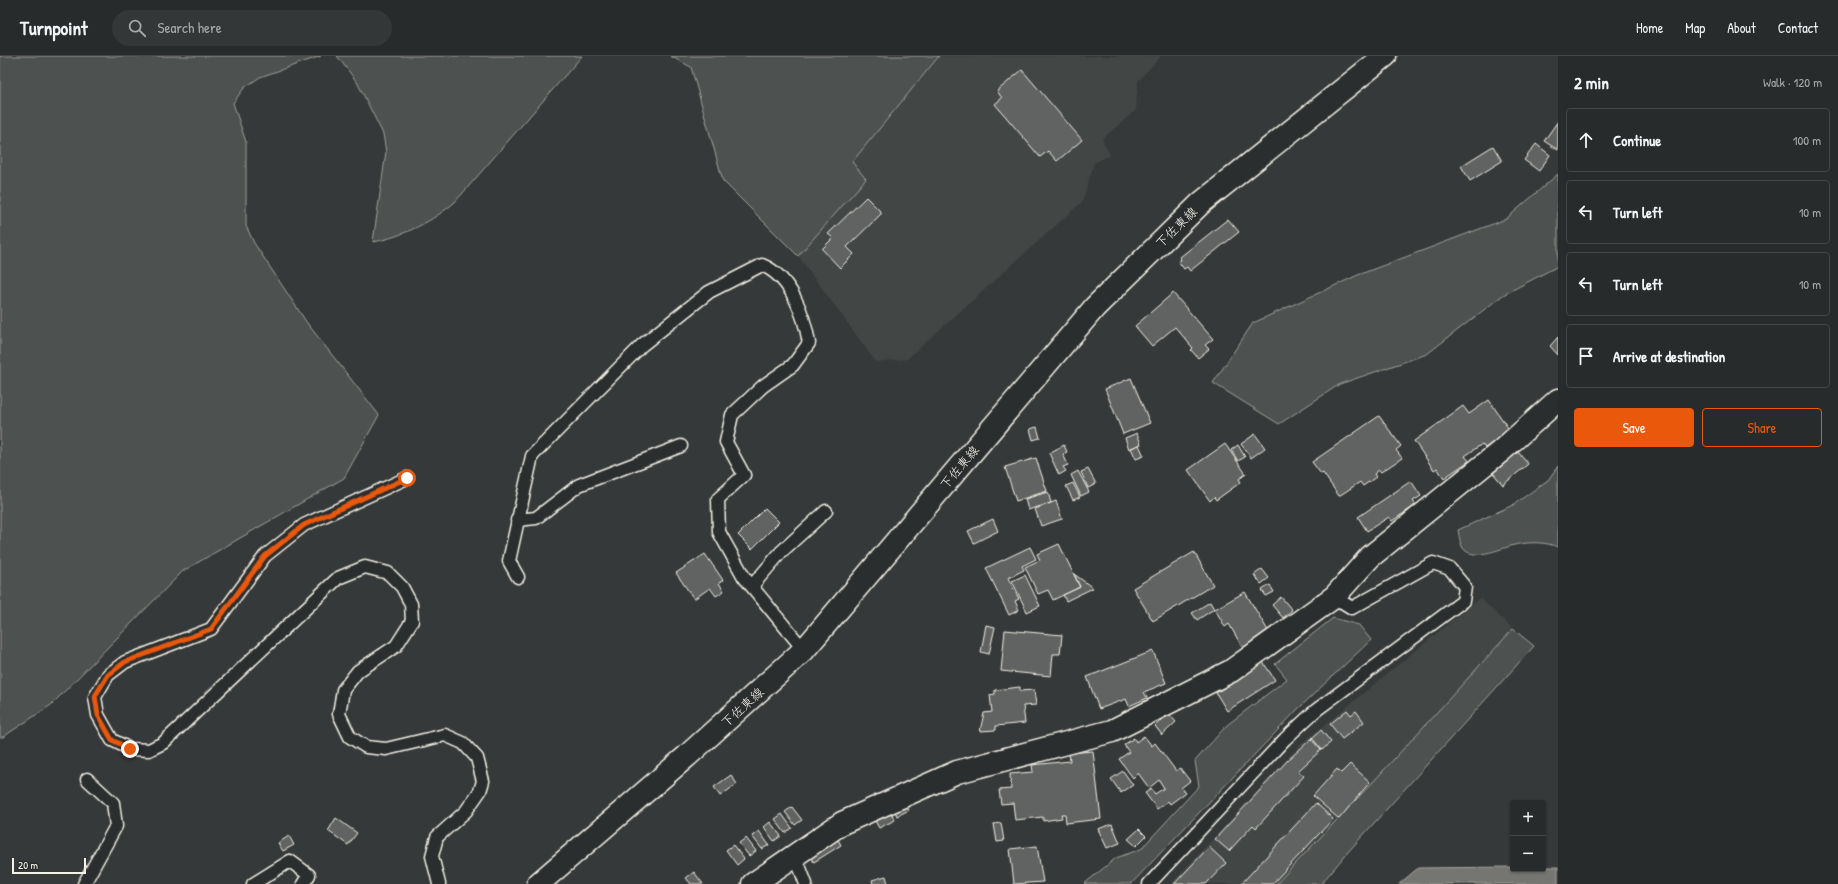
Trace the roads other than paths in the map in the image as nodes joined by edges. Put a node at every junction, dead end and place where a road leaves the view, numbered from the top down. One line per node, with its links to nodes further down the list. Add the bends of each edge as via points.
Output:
1 (1384, 56): 10 (main road, 下佐東線, via 1201,203 1095,307)
2 (1558, 400): 9 (main road, via 1501,452 1370,557)
3 (681, 446): 6 (lane, via 578,485 536,518)
4 (407, 478): 16 (lane, via 304,525 265,556 211,629 125,662 108,675 95,696 98,715 112,740 130,749 149,750 163,743 338,578 365,567 388,573 402,587 411,604 412,621 396,646 358,671 343,690 339,714 350,737 366,746 386,749 445,735 462,743 477,758 484,781 480,791 466,812 437,837 432,856)
5 (826, 511): 8 (lane, via 781,552)
6 (517, 520): 7 (lane, via 509,561); 8 (lane, via 532,456 642,345 709,292 762,264 772,268 787,284 805,322 809,343 793,365 763,386 732,415 726,442 744,475 718,499 719,532 744,577)
7 (518, 577)
8 (752, 586): 10 (lane)
9 (1334, 597): 12 (main road, via 1231,671 1112,731 957,772 842,823); 20 (lane, via 1352,608 1433,563 1450,569 1465,587 1463,601 1315,711)
10 (804, 650): 17 (main road, 下佐東線, via 687,756)
11 (87, 779): 13 (lane, via 113,803 116,826)
12 (795, 855): 18 (main road); 19 (lane)
13 (84, 884)
14 (253, 884): 15 (lane, via 290,861 309,875)
15 (303, 884)
16 (439, 884)
17 (538, 884)
18 (753, 884)
19 (806, 884)
20 (1149, 884)

